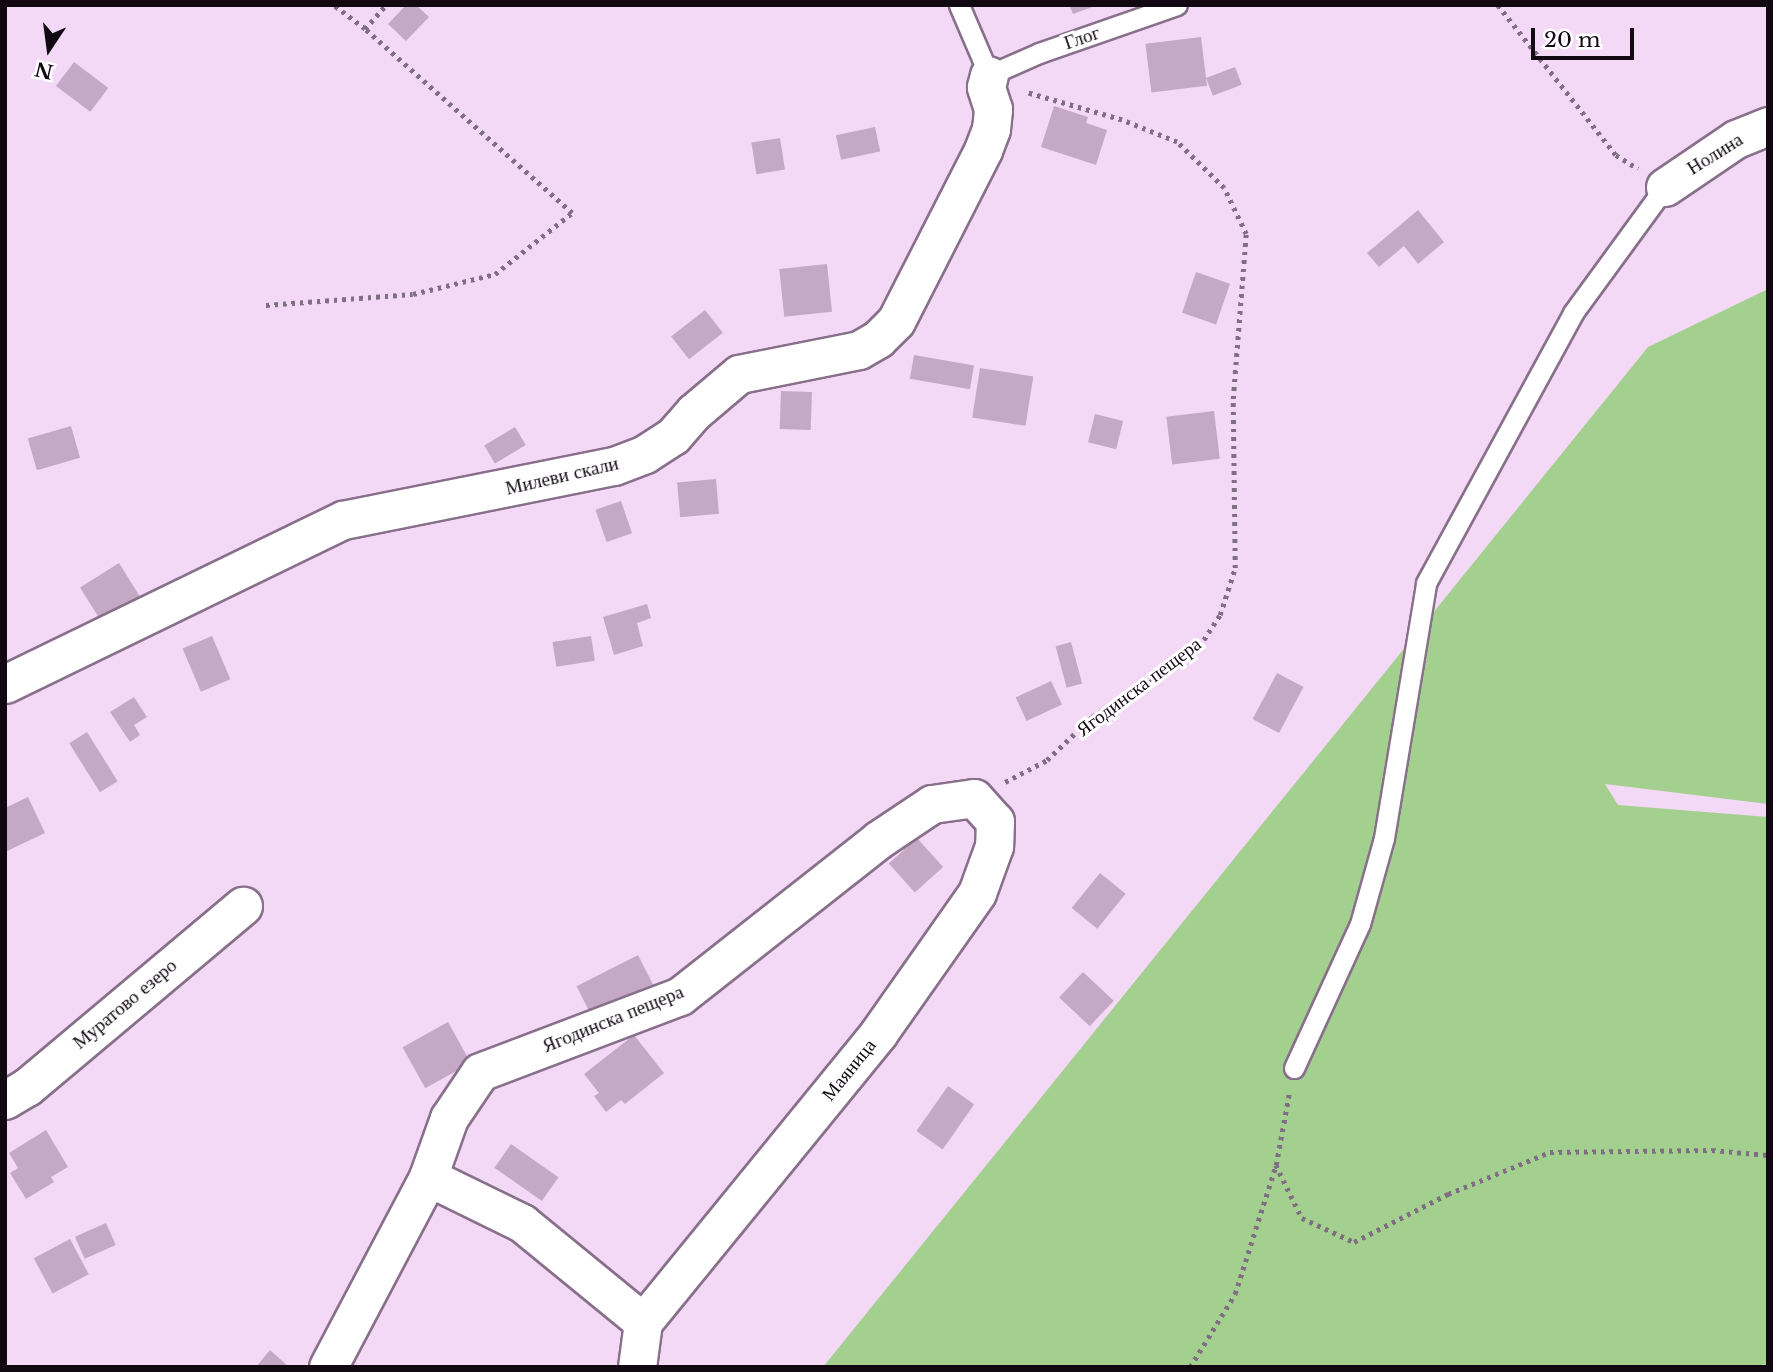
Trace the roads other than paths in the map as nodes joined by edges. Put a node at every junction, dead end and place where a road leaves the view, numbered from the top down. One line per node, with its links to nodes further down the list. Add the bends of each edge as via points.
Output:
1 (959, 5): 3 (lane, Милеви скали)
2 (1177, 5): 3 (lane, Глог)
3 (989, 75): 6 (street, Милеви скали, via 986,87 993,108 983,150 896,321 878,339 859,350 739,374 673,436 614,466 343,520)
4 (1768, 126): 5 (street, Нолина, via 1736,139)
5 (1665, 187): 9 (lane, via 1573,313 1426,583 1384,838 1360,924)
6 (5, 684)
7 (974, 798): 11 (street, Ягодинска пещера, via 932,804 878,840 680,996 480,1072 449,1118); 12 (street, Маяница, via 995,821 994,846 977,893 878,1034)
8 (243, 906): 10 (street, Муратово езеро, via 27,1087)
9 (1294, 1068)
10 (5, 1100)
11 (428, 1177): 12 (street, via 522,1223); 13 (street, Ягодинска пещера)
12 (643, 1322): 14 (street)
13 (333, 1362)
14 (637, 1367)

